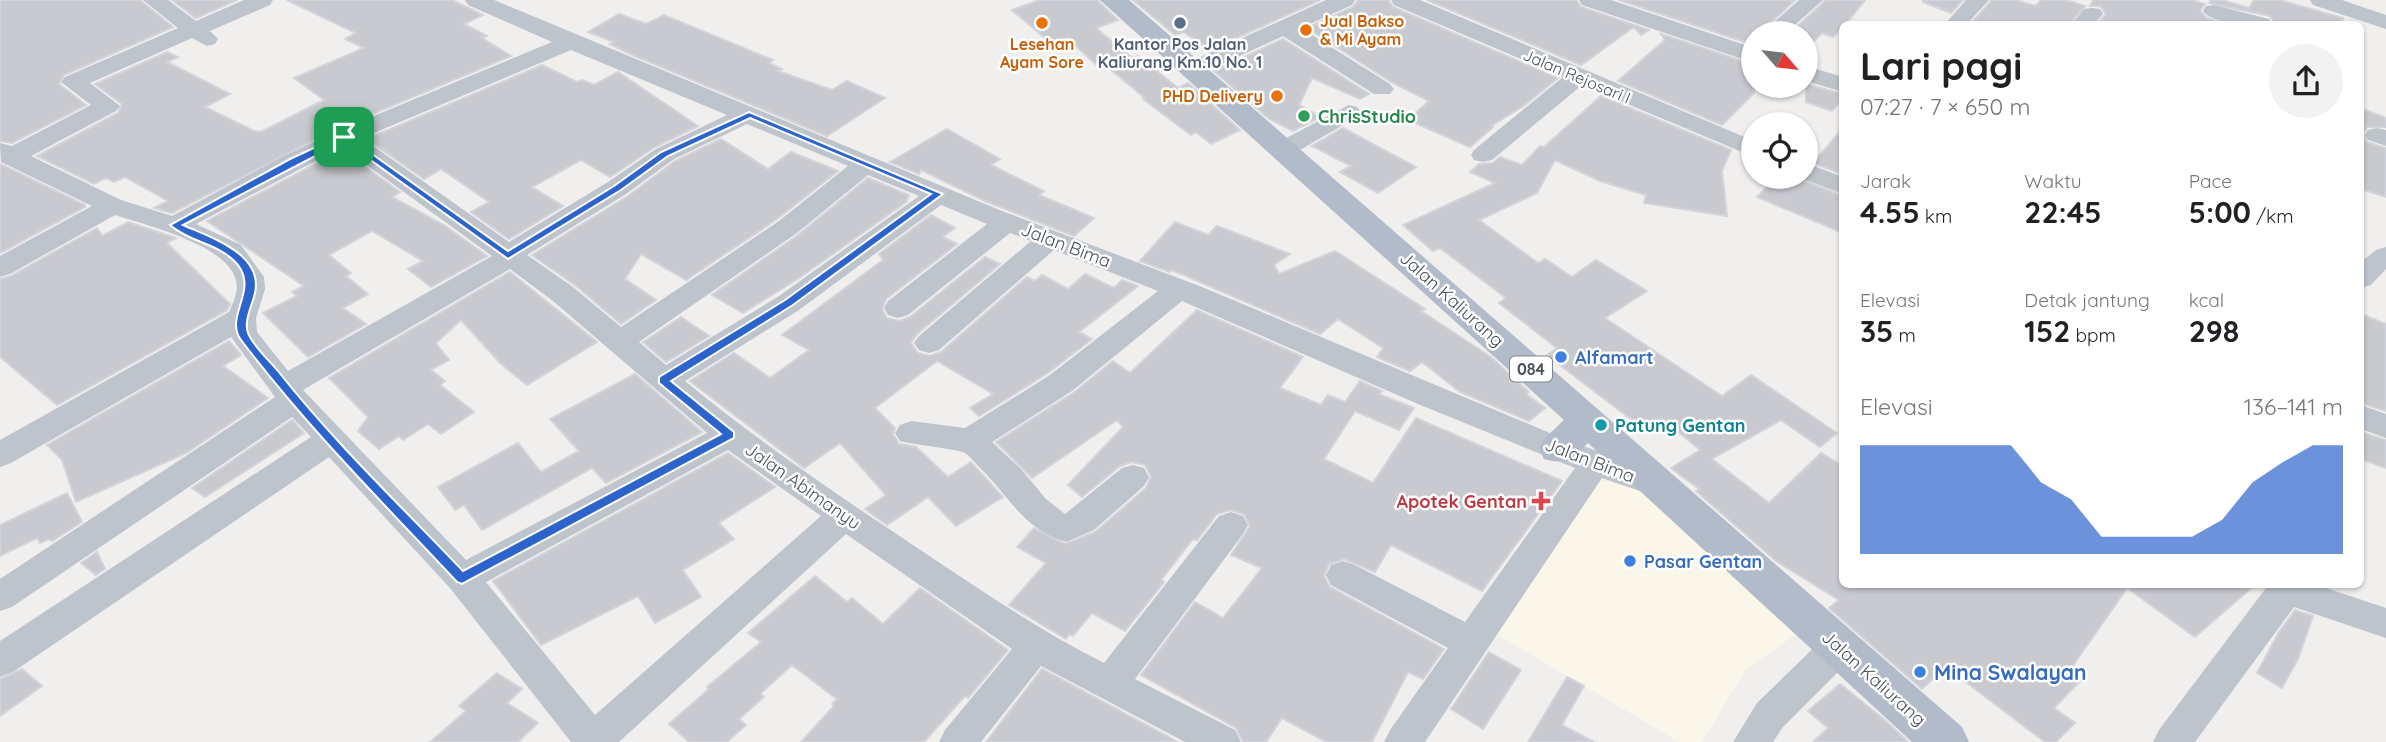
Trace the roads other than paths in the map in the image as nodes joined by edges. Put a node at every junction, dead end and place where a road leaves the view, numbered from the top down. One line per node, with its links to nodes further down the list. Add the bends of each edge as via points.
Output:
1 (154, 0): 18 (street)
2 (262, 0): 18 (street)
3 (476, 0): 19 (street, Jalan Bima)
4 (1112, 0): 21 (main road, Jalan Kaliurang / 084)
5 (1344, 0): 17 (street)
6 (1402, 0): 22 (street, Jalan Rejosari I)
7 (1590, 0): 11 (street)
8 (1812, 0): 13 (street)
9 (1978, 0): 14 (street)
10 (2320, 0): 16 (street)
11 (1621, 4): 20 (street)
12 (2214, 12): 15 (street)
13 (1787, 21)
14 (1959, 21)
15 (2249, 21)
16 (2386, 22)
17 (1284, 27): 21 (street); 25 (street)
18 (202, 36): 31 (street, via 73,82 108,106)
19 (571, 42): 27 (street, Jalan Bima); 28 (street)
20 (1741, 49)
21 (1193, 69): 30 (main road, Jalan Kaliurang / 084)
22 (1579, 76): 29 (street, Jalan Rejosari I); 32 (street)
23 (1818, 77): 24 (street)
24 (1839, 84)
25 (1382, 89)
26 (1349, 112): 30 (street)
27 (749, 114): 33 (street, Jalan Bima); 41 (street, via 665,154)
28 (344, 137): 39 (street); 41 (street, Jalan Abimanyu)
29 (1741, 145)
30 (1284, 149): 51 (main road, Jalan Kaliurang / 084)
31 (5, 154): 37 (street)
32 (1483, 155)
33 (867, 163): 36 (street, Jalan Bima); 46 (street, via 794,222)
34 (1818, 176): 35 (street)
35 (1839, 184)
36 (939, 194): 38 (street, Jalan Bima); 48 (street, via 789,303)
37 (112, 206): 39 (street); 42 (street)
38 (1007, 222): 40 (street, Jalan Bima); 44 (street)
39 (175, 225): 45 (street, via 231,251 244,265 251,289)
40 (1052, 239): 43 (street, Jalan Bima); 47 (street)
41 (510, 256): 46 (street, Jalan Abimanyu, via 563,294); 49 (street)
42 (0, 268)
43 (1179, 289): 56 (street, via 1061,383); 57 (street, Jalan Bima)
44 (898, 308)
45 (242, 318): 49 (street, via 243,334); 58 (street)
46 (618, 343): 48 (street, Jalan Abimanyu)
47 (929, 343)
48 (663, 380): 54 (street, Jalan Abimanyu)
49 (289, 393): 55 (street); 68 (street)
50 (2364, 417): 52 (street)
51 (1588, 420): 57 (main road); 61 (main road, Jalan Kaliurang / 084)
52 (2386, 427)
53 (911, 433): 56 (street)
54 (730, 435): 62 (street, Jalan Abimanyu); 65 (street)
55 (332, 439): 65 (street); 73 (street)
56 (971, 440): 60 (street, via 1032,507 1066,529)
57 (1558, 449): 59 (street, Jalan Bima)
58 (0, 455)
59 (1595, 463): 61 (street, Jalan Bima); 70 (street)
60 (1133, 477)
61 (1658, 485): 72 (main road, Jalan Kaliurang / 084)
62 (845, 515): 71 (street, Jalan Abimanyu); 76 (street)
63 (1231, 525): 74 (street)
64 (1343, 575): 70 (street)
65 (462, 578): 76 (street)
66 (2286, 588): 81 (street)
67 (2290, 588): 69 (street)
68 (0, 597)
69 (2386, 623)
70 (1472, 643): 78 (street)
71 (1036, 646): 74 (street, Jalan Abimanyu); 77 (street)
72 (1839, 647): 79 (street, via 1770,715); 80 (main road, Jalan Kaliurang / 084)
73 (0, 661)
74 (1109, 685): 75 (street, Jalan Abimanyu)
75 (1205, 738)
76 (593, 742)
77 (958, 742)
78 (1403, 742)
79 (1752, 742)
80 (1945, 742)
81 (2172, 742)

